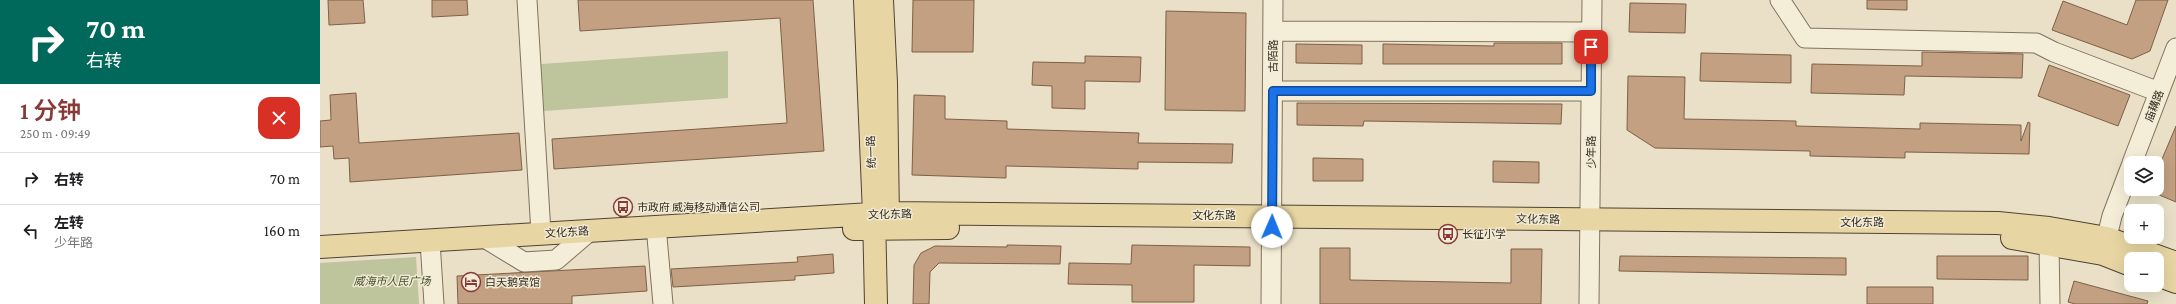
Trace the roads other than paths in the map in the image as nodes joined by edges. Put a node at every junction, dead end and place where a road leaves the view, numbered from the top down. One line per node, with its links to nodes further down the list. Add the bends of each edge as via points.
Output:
1 (527, 0): 19 (street)
2 (864, 0): 15 (main road, 统一路)
3 (882, 0): 15 (main road, 统一路)
4 (1273, 0): 7 (street, 古陌路)
5 (1592, 0): 8 (street, 少年路)
6 (1780, 0): 12 (street, via 1806,38 2036,43)
7 (1273, 31): 8 (street); 10 (street, 古陌路)
8 (1592, 32): 11 (street, 少年路)
9 (2176, 48): 12 (street, 庙耩路)
10 (1273, 91): 11 (street); 16 (street, 古陌路)
11 (1591, 91): 17 (street, 少年路)
12 (2159, 92): 13 (street, 庙耩路)
13 (2135, 156)
14 (2124, 184): 26 (street, via 2112,216)
15 (881, 221): 16 (main road, 文化东路); 20 (main road, 文化东路); 37 (main road, 统一路); 38 (main road, 统一路)
16 (1273, 221): 17 (main road, 文化东路); 39 (street, 古陌路)
17 (1590, 226): 23 (main road, via 1997,236); 26 (main road, 文化东路, via 1998,223 2049,228); 40 (street, 少年路)
18 (591, 230): 19 (main road, 文化东路); 20 (main road, 文化东路); 25 (street)
19 (541, 233): 21 (main road, 文化东路)
20 (656, 234): 25 (main road); 36 (street)
21 (483, 237): 28 (main road, 文化东路); 29 (street)
22 (320, 240): 24 (main road)
23 (2049, 244): 26 (main road); 41 (street)
24 (342, 246): 27 (main road, 文化东路); 28 (main road, 文化东路)
25 (574, 246): 29 (main road)
26 (2105, 246): 30 (main road); 32 (main road, 文化东路)
27 (320, 247)
28 (430, 248): 29 (main road); 31 (main road); 35 (street)
29 (502, 250)
30 (2124, 260)
31 (320, 261)
32 (2176, 264)
33 (2164, 278): 34 (main road)
34 (2176, 282)
35 (434, 304)
36 (662, 304)
37 (876, 304)
38 (890, 304)
39 (1271, 304)
40 (1589, 304)
41 (2050, 304)

